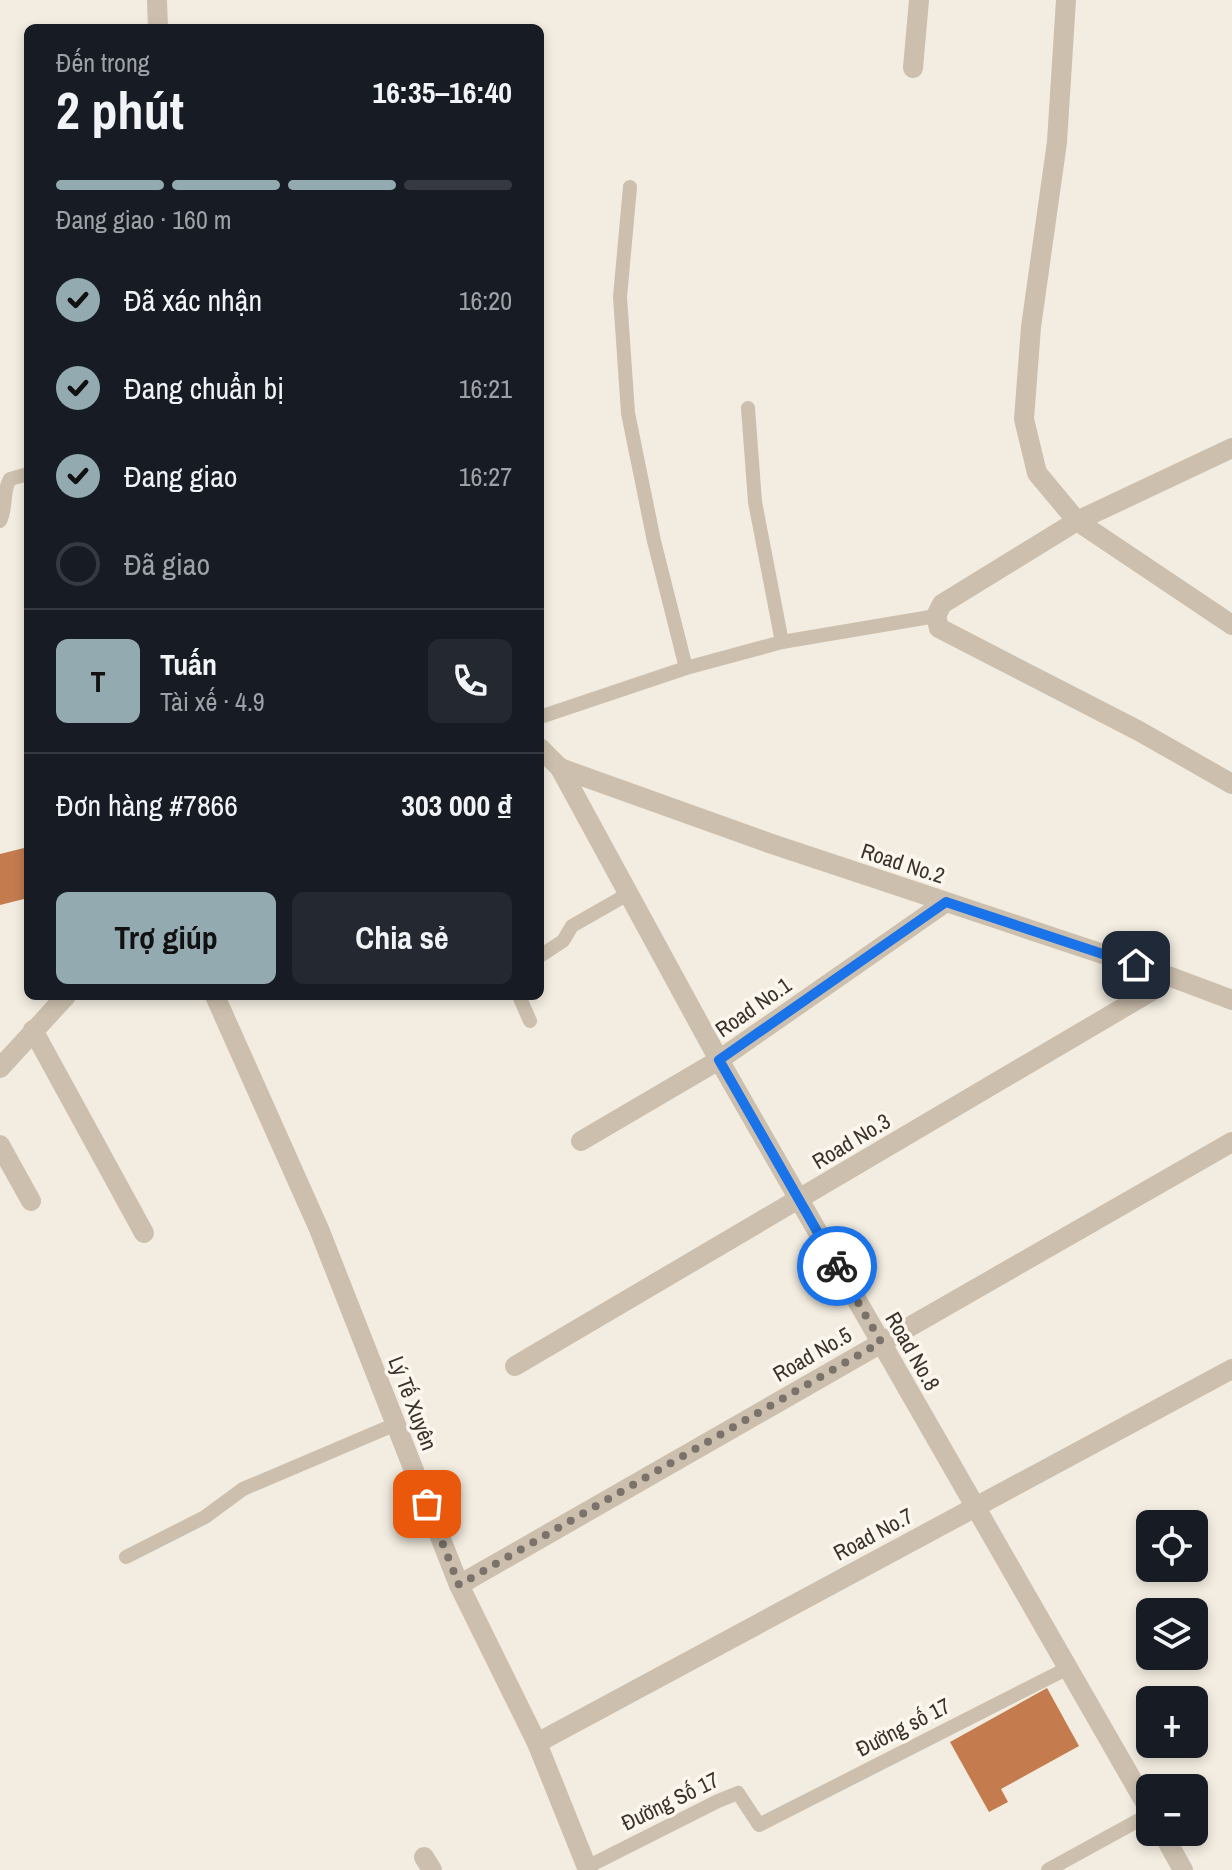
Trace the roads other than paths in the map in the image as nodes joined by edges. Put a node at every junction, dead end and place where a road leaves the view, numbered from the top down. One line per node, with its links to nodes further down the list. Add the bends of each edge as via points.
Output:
1 (157, 0): 4 (street)
2 (919, 0): 5 (street)
3 (1066, 0): 11 (street, via 1057,142 1024,419 1037,473)
4 (158, 24)
5 (913, 68)
6 (630, 187): 15 (lane, via 620,297 628,413)
7 (748, 408): 14 (lane, via 755,502)
8 (1232, 448): 11 (street)
9 (24, 475): 10 (lane, via 10,479 5,487)
10 (0, 521)
11 (1077, 521): 12 (street, via 942,604); 13 (street)
12 (936, 616): 14 (lane); 19 (street, via 939,628)
13 (1232, 625)
14 (782, 642): 15 (lane)
15 (686, 668): 16 (lane)
16 (544, 716)
17 (544, 752): 18 (street, Road No.8)
18 (560, 768): 20 (street, Road No.8); 21 (street, Road No.2)
19 (1232, 784)
20 (628, 894): 22 (lane, via 572,926 563,941); 30 (street, Road No.8)
21 (946, 902): 23 (street, Road No.2); 30 (street, Road No.1)
22 (544, 953)
23 (1163, 974): 27 (street, Road No.2); 35 (street, Road No.3, via 1155,989)
24 (62, 1000): 29 (street)
25 (217, 1000): 41 (street, Lý Tế Xuyên, via 319,1229)
26 (521, 1000): 28 (lane)
27 (1232, 1000)
28 (530, 1021)
29 (33, 1030): 31 (street); 37 (street)
30 (719, 1060): 32 (street, Road No.1); 35 (street, Road No.8)
31 (0, 1068)
32 (581, 1141)
33 (1232, 1142): 38 (street, Road No.5)
34 (0, 1145): 36 (street)
35 (799, 1200): 38 (street, Road No.8); 39 (street, Road No.3)
36 (31, 1201)
37 (144, 1233)
38 (881, 1342): 42 (street, Road No.8); 44 (street, Road No.5)
39 (515, 1366)
40 (1232, 1369): 42 (street, Road No.7)
41 (396, 1424): 43 (lane, via 243,1489 205,1517); 44 (street, Lý Tế Xuyên)
42 (975, 1507): 45 (street, Road No.8); 46 (street, Road No.7)
43 (126, 1557)
44 (459, 1585): 46 (street, Lý Tế Xuyên)
45 (1068, 1668): 47 (street, Road No.8); 49 (lane, Đường số 17)
46 (537, 1743): 51 (street, Lý Tế Xuyên)
47 (1136, 1788)
48 (1136, 1821): 52 (lane)
49 (759, 1825): 51 (lane, Đường Số 17, via 738,1793)
50 (1170, 1846): 53 (street)
51 (588, 1868)
52 (1048, 1870)
53 (1183, 1870)

